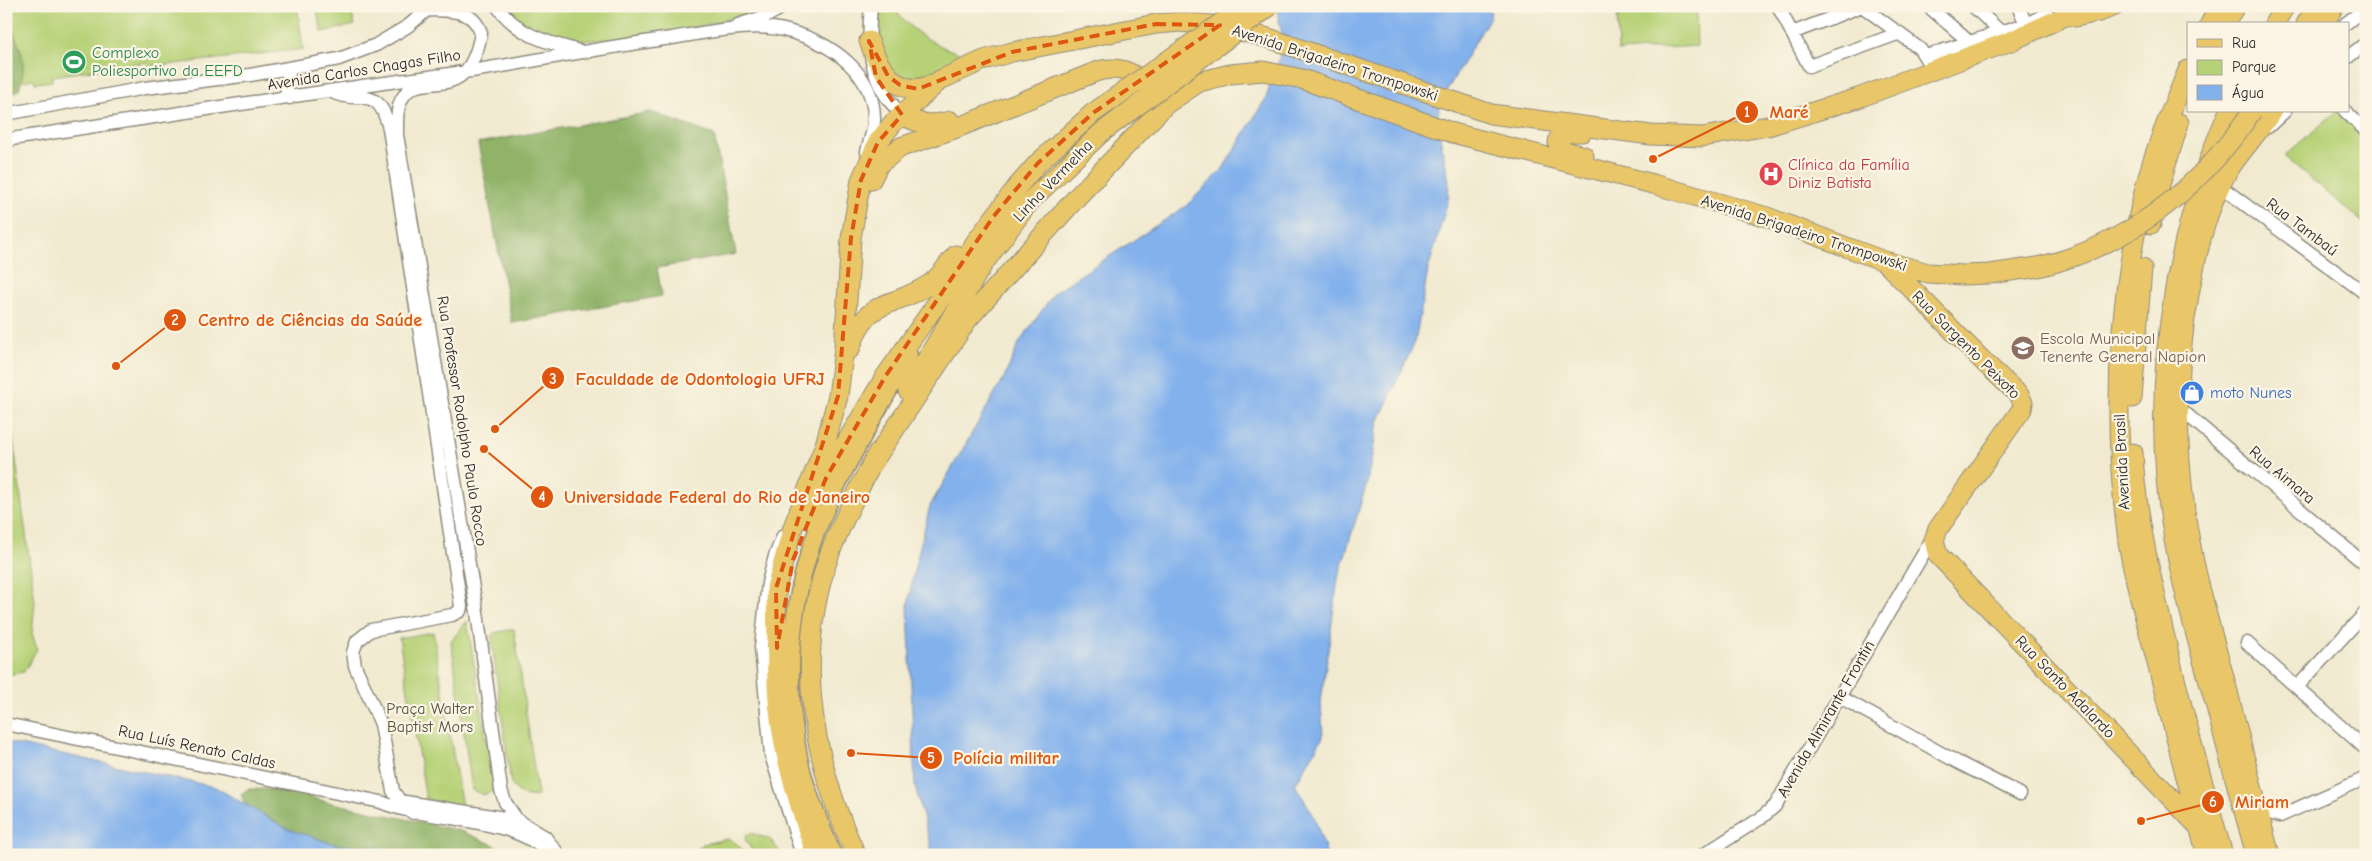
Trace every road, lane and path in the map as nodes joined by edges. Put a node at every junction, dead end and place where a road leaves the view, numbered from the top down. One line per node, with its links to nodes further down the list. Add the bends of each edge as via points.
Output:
1 (497, 6): 38 (street, via 508,20 535,38)
2 (784, 6): 31 (street, Avenida Carlos Chagas Filho, via 767,16)
3 (871, 6): 35 (street)
4 (1245, 6): 62 (highway, Linha Vermelha, bridge, via 1093,113 1038,163)
5 (1270, 6): 62 (highway, Linha Vermelha, bridge)
6 (1778, 6): 32 (street)
7 (1862, 6): 32 (street); 33 (street)
8 (1928, 6): 37 (street)
9 (1973, 6): 34 (street)
10 (2018, 6): 30 (street)
11 (2087, 6): 21 (highway, Avenida Brigadeiro Trompowski)
12 (2115, 6): 21 (highway, via 2082,16)
13 (2210, 6): 23 (highway)
14 (2220, 6): 24 (highway)
15 (2235, 6): 25 (highway)
16 (2285, 6): 26 (highway)
17 (2317, 6): 27 (highway)
18 (2334, 6): 28 (highway)
19 (2356, 6): 22 (street)
20 (430, 8): 41 (street, Avenida Carlos Chagas Filho, via 394,35 357,54); 42 (street, via 464,13 476,23 481,33)
21 (2065, 12): 30 (street); 34 (highway, Avenida Brigadeiro Trompowski)
22 (2366, 13): 29 (street, via 2358,14)
23 (2204, 22)
24 (2211, 22)
25 (2226, 22)
26 (2275, 22)
27 (2307, 22)
28 (2325, 22)
29 (2348, 22)
30 (2026, 24): 34 (street)
31 (726, 30): 38 (street, Avenida Carlos Chagas Filho); 60 (street, Avenida Carlos Chagas Filho, via 790,31 833,50 856,70 868,91 874,120)
32 (1792, 33): 33 (street, via 1809,66)
33 (1900, 33): 40 (street)
34 (2006, 37): 37 (highway, Avenida Brigadeiro Trompowski)
35 (869, 41): 44 (highway, via 882,69 900,85 918,89); 55 (street, via 876,77 889,100)
36 (2366, 43): 39 (street)
37 (1976, 47): 40 (highway, Avenida Brigadeiro Trompowski)
38 (582, 51): 42 (street, Avenida Carlos Chagas Filho)
39 (2350, 55)
40 (1928, 64): 56 (highway, Avenida Brigadeiro Trompowski, via 1858,98 1768,126 1677,138)
41 (290, 69): 46 (street, via 286,87); 54 (street, Avenida Carlos Chagas Filho, via 145,88)
42 (468, 71): 45 (street, Avenida Carlos Chagas Filho); 93 (street, Rua Professor Rodolpho Paulo Rocco, via 455,81 406,92 400,102 397,135 476,612 501,790)
43 (2187, 73): 85 (highway, Avenida Brasil, via 2144,191 2130,263 2119,390 2121,480 2128,544)
44 (940, 80): 55 (highway, Avenida Brigadeiro Trompowski); 56 (highway, Avenida Brigadeiro Trompowski, via 999,56 1156,24 1201,22 1268,38 1478,111)
45 (330, 91): 46 (street, Avenida Carlos Chagas Filho); 90 (street, Rua Professor Rodolpho Paulo Rocco, via 346,97 370,98 381,107 388,122 461,606 452,615 371,630 355,647 355,666 381,724 390,784)
46 (290, 98): 58 (street, Avenida Carlos Chagas Filho)
47 (2187, 104): 82 (highway, Avenida Brasil, via 2158,191 2143,258 2132,389 2134,475 2140,521)
48 (1006, 106): 55 (highway, via 932,125 919,123); 63 (highway, via 1110,68 1130,73 1141,82 1146,94 1143,110 1111,147); 66 (highway, via 893,151 874,172)
49 (2229, 112): 104 (highway, via 2210,154 2198,194 2173,300 2164,447 2181,576)
50 (2251, 112): 67 (highway, Avenida Brigadeiro Trompowski, bridge, via 2210,164 2161,209 2109,242 2076,256 2021,270 1962,275 1928,273)
51 (2271, 112): 59 (highway)
52 (2284, 112): 59 (street)
53 (2346, 112): 57 (street)
54 (6, 114)
55 (902, 114): 60 (highway, Avenida Brigadeiro Trompowski, via 878,142)
56 (1613, 130): 64 (highway, via 1566,132 1559,137 1558,144 1564,151 1678,182)
57 (2366, 131)
58 (6, 140)
59 (2243, 152): 61 (highway)
60 (861, 180): 66 (highway, Avenida Brigadeiro Trompowski)
61 (2220, 186): 68 (street, Rua Tambaú); 71 (highway, via 2200,239 2184,318)
62 (1024, 194): 65 (highway, Linha Vermelha); 73 (highway, Linha Vermelha, via 915,378)
63 (1077, 198): 64 (highway, Avenida Brigadeiro Trompowski, via 1166,104 1208,79 1248,71 1281,73 1453,133); 73 (highway, Linha Vermelha, via 968,319)
64 (1702, 198): 67 (highway, Avenida Brigadeiro Trompowski, via 1768,217)
65 (993, 216): 69 (highway, Linha Vermelha); 70 (highway, via 930,283 865,317 855,334)
66 (854, 224): 70 (highway, Avenida Brigadeiro Trompowski)
67 (1884, 261): 72 (highway, Rua Sargento Peixoto, via 2019,395)
68 (2366, 294)
69 (942, 296): 79 (highway, Linha Vermelha, via 885,377 826,478 799,541 784,598); 99 (main road, Linha Vermelha, via 834,494 817,532 798,600 791,664 796,740 806,782)
70 (838, 396): 74 (highway, Avenida Brigadeiro Trompowski, via 825,445)
71 (2179, 408): 76 (street, Rua Aimara); 89 (highway, via 2179,455 2195,567)
72 (2022, 410): 75 (highway, Avenida Almirante Frontin)
73 (871, 465): 100 (highway, Linha Vermelha, via 855,494 830,555 814,617 811,656 812,713 819,753 834,806)
74 (814, 470): 79 (highway, via 776,588); 97 (street, Avenida Brigadeiro Trompowski, via 775,556 761,647 771,755)
75 (1932, 548): 81 (street, Avenida Almirante Frontin); 87 (highway, Rua Santo Adalardo)
76 (2366, 565)
77 (2366, 612): 80 (street)
78 (2247, 644): 80 (street)
79 (777, 651): 98 (highway, Linha Vermelha, via 777,698 782,742)
80 (2297, 687): 84 (street)
81 (1840, 697): 88 (street); 101 (street, Avenida Almirante Frontin, via 1775,806)
82 (2183, 712): 94 (highway); 103 (highway, Avenida Brasil)
83 (6, 724): 91 (street, Rua Luís Renato Caldas)
84 (2366, 749)
85 (2179, 750): 87 (highway); 94 (highway, Avenida Brasil)
86 (2366, 778): 89 (street, via 2280,816 2270,813)
87 (2165, 791): 94 (highway, Rua Santo Adalardo)
88 (2020, 794)
89 (2254, 799): 105 (highway)
90 (400, 801): 91 (street, Rua Luís Renato Caldas); 92 (street); 93 (street, Rua Luís Renato Caldas)
91 (381, 802): 92 (street, Rua Luís Renato Caldas)
92 (413, 813): 95 (street, Rua Luís Renato Caldas, via 518,833)
93 (517, 820): 96 (street, via 545,837)
94 (2199, 826): 102 (highway, Avenida Brasil)
95 (549, 855)
96 (559, 855)
97 (802, 855)
98 (816, 855)
99 (833, 855)
100 (856, 855)
101 (1703, 855)
102 (2206, 855)
103 (2223, 855)
104 (2256, 855)
105 (2270, 855)

